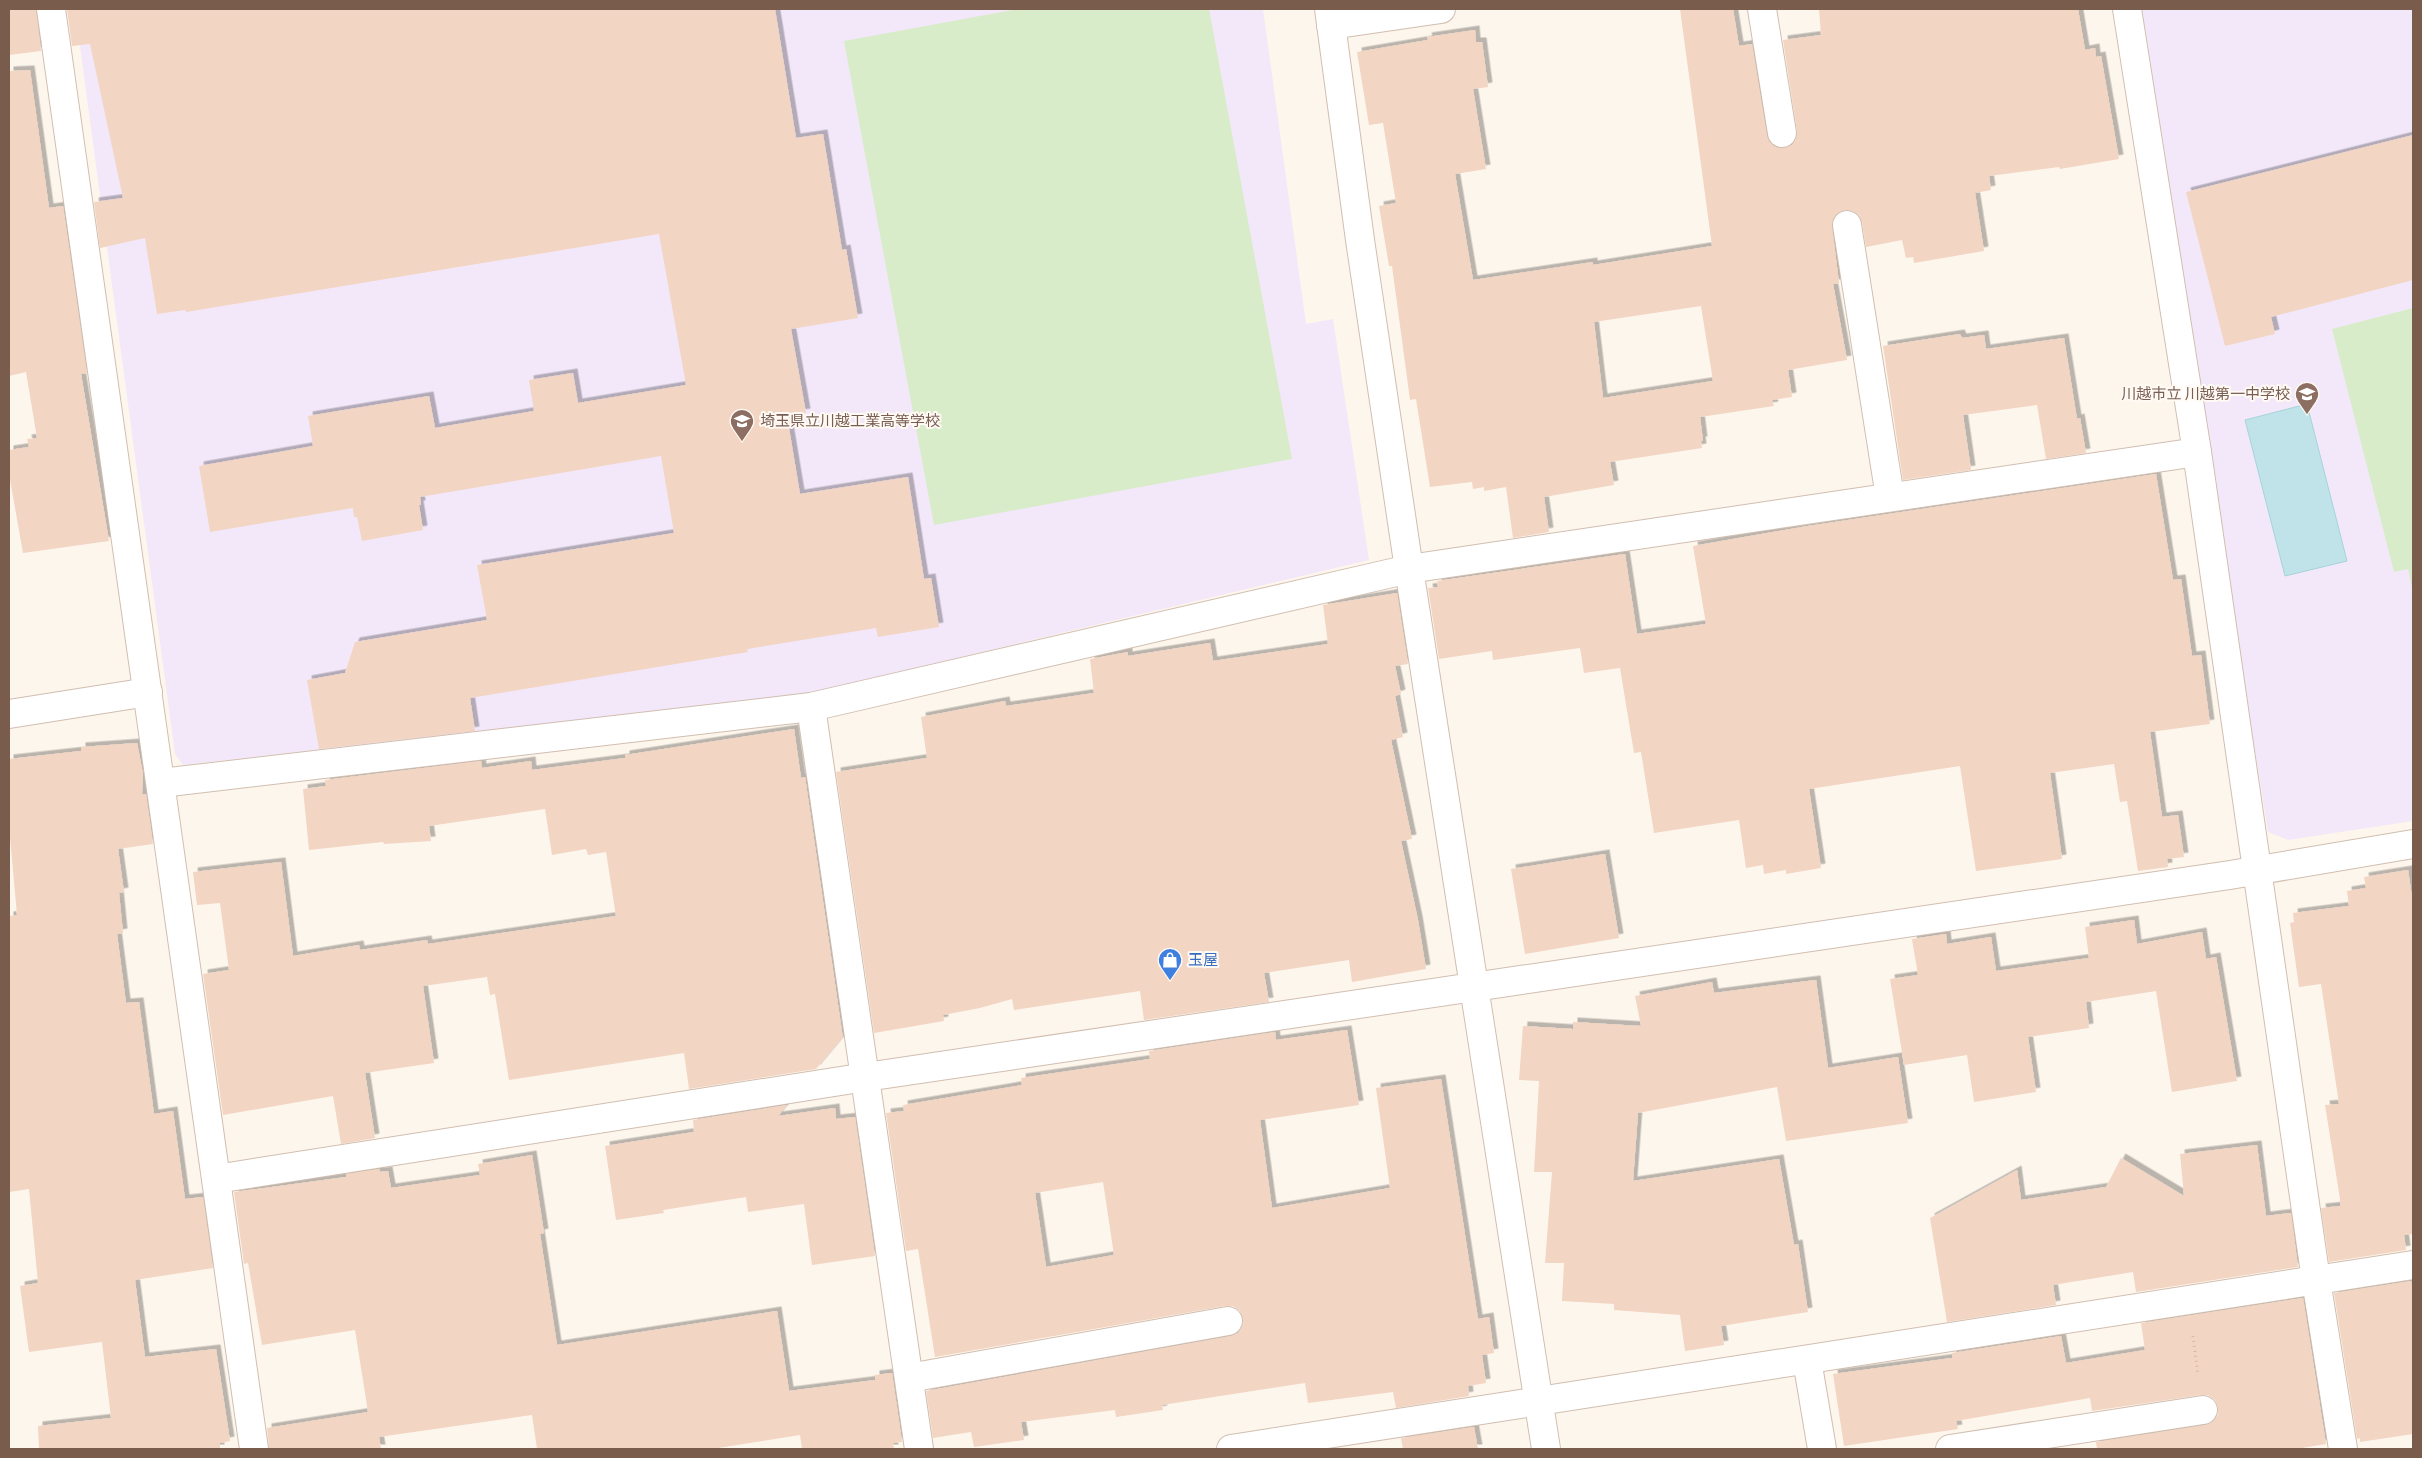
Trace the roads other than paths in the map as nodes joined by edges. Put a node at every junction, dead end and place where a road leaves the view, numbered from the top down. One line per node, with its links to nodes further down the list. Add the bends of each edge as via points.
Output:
1 (51, 9): 11 (street)
2 (1441, 9): 5 (street)
3 (1762, 9): 6 (street)
4 (2127, 9): 8 (street)
5 (1330, 17): 10 (street)
6 (1782, 133)
7 (1846, 225): 9 (street)
8 (2197, 452): 9 (street); 16 (street)
9 (1890, 498): 10 (street)
10 (1409, 569): 12 (street); 17 (street)
11 (148, 692): 13 (street); 14 (street)
12 (811, 707): 14 (street); 18 (street)
13 (9, 714)
14 (161, 783): 19 (street)
15 (2413, 844): 16 (street)
16 (2257, 871): 17 (street); 21 (street)
17 (1474, 988): 18 (street); 25 (street)
18 (866, 1077): 19 (street); 24 (street)
19 (216, 1179): 27 (street)
20 (2413, 1265): 21 (street)
21 (2316, 1280): 23 (street); 33 (street)
22 (1228, 1321): 24 (street)
23 (1807, 1360): 25 (street); 31 (street)
24 (909, 1378): 28 (street)
25 (1539, 1401): 29 (street); 30 (street)
26 (2203, 1410): 32 (street)
27 (254, 1449)
28 (919, 1449)
29 (1231, 1449)
30 (1546, 1449)
31 (1822, 1449)
32 (1950, 1449)
33 (2343, 1449)

